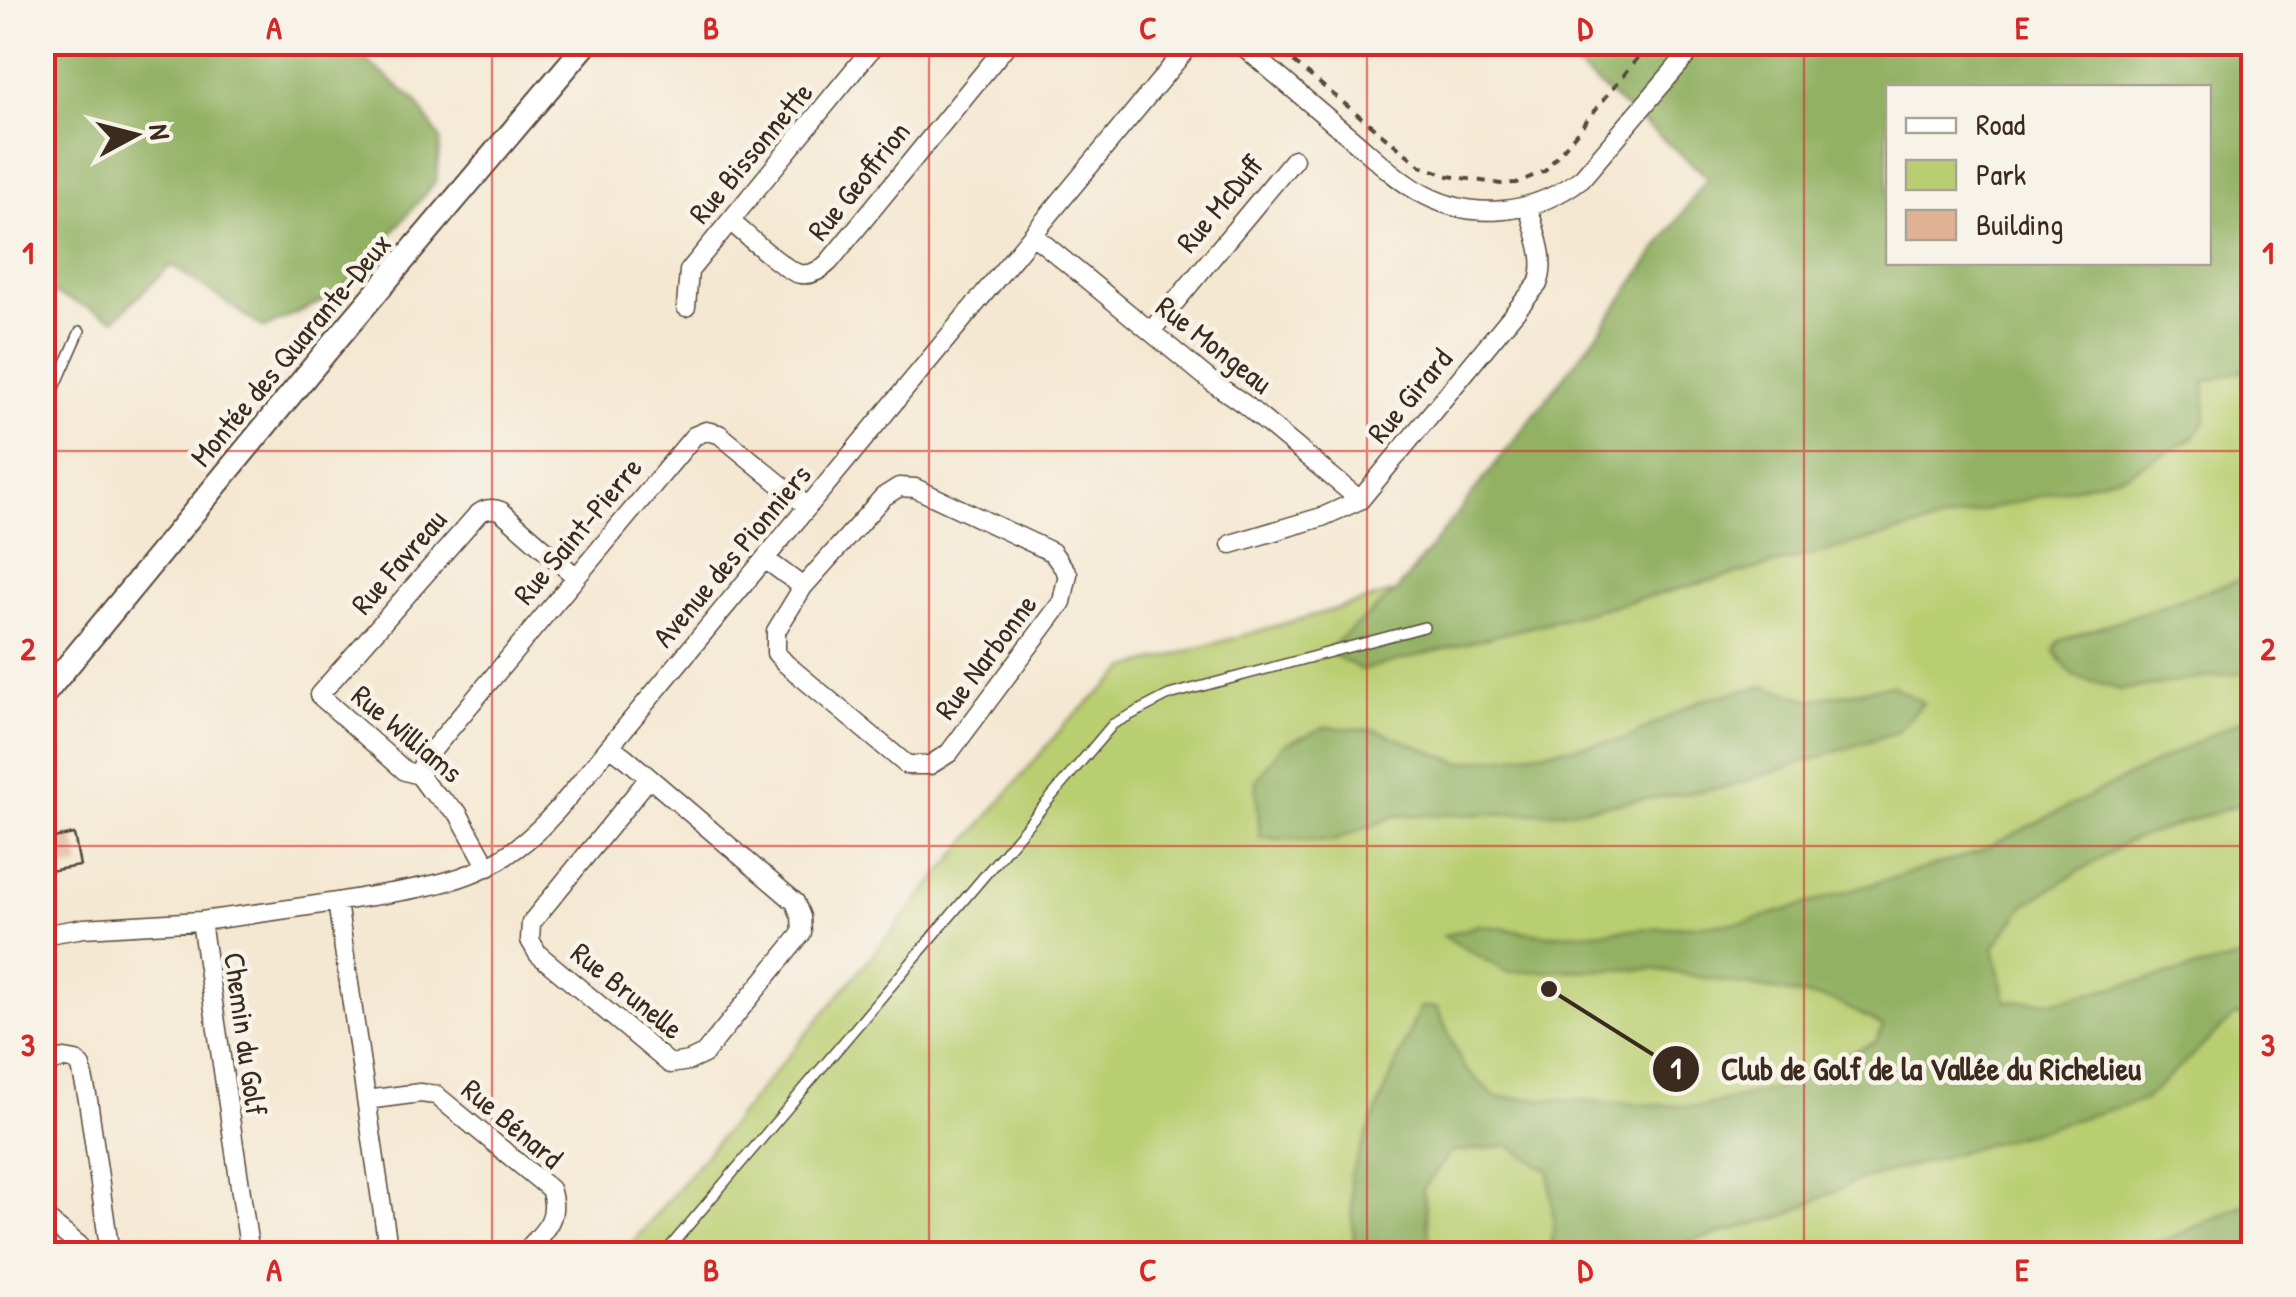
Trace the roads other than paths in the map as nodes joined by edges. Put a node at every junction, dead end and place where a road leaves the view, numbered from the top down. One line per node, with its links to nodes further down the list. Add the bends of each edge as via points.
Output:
1 (588, 42): 23 (main road, Montée des Quarante-Deux)
2 (878, 42): 9 (street, Rue Bissonnette)
3 (1009, 42): 9 (street, Rue Geoffrion, via 820,270 791,270)
4 (1192, 42): 10 (street, Avenue des Pionniers)
5 (1238, 42): 8 (street, via 1420,192 1466,210)
6 (1698, 42): 8 (street, via 1592,169)
7 (1294, 159): 12 (street, Rue McDuff)
8 (1528, 206): 15 (street, Rue Girard, via 1542,261 1538,284)
9 (730, 221): 11 (street, Rue Bissonnette, via 689,271)
10 (1032, 235): 12 (street, Rue Mongeau); 16 (street, Avenue des Pionniers)
11 (686, 306)
12 (1151, 331): 15 (street, Rue Mongeau)
13 (80, 332): 14 (lane)
14 (42, 417)
15 (1360, 500): 17 (street, Rue Girard)
16 (808, 507): 18 (street, Avenue des Pionniers); 19 (street, Rue Saint-Pierre, via 723,436 702,432)
17 (1231, 544)
18 (765, 558): 20 (street); 24 (street, Avenue des Pionniers)
19 (576, 576): 22 (street, Rue Favreau, via 501,511 483,510); 25 (street, Rue Saint-Pierre)
20 (803, 587): 20 (street, Rue Narbonne, via 899,487 915,488 1052,552 1068,574 1062,602 948,753 930,765 907,764 776,652 776,631)
21 (1424, 627): 39 (lane, via 1169,696 1114,724)
22 (319, 695): 25 (street, Rue Williams, via 405,771)
23 (42, 697)
24 (610, 746): 26 (street, Rue Brunelle); 27 (street, Avenue des Pionniers, via 539,829)
25 (419, 774): 27 (street, Rue Williams, via 458,813)
26 (650, 778): 26 (street, Rue Brunelle, via 795,902 802,917 802,933 704,1054 670,1064 538,954 530,940 531,923)
27 (488, 866): 28 (street, Avenue des Pionniers, via 444,884)
28 (337, 902): 29 (street, Avenue des Pionniers); 32 (street)
29 (201, 921): 30 (street, Chemin du Golf); 36 (street, Chemin du Golf)
30 (42, 936)
31 (42, 1063): 34 (street, via 65,1059 81,1067)
32 (366, 1100): 37 (street); 38 (street, Rue Bénard, via 436,1095 550,1190 549,1225)
33 (42, 1216): 35 (street)
34 (109, 1247): 35 (street)
35 (75, 1250)
36 (250, 1254)
37 (389, 1254)
38 (523, 1254)
39 (664, 1254)

